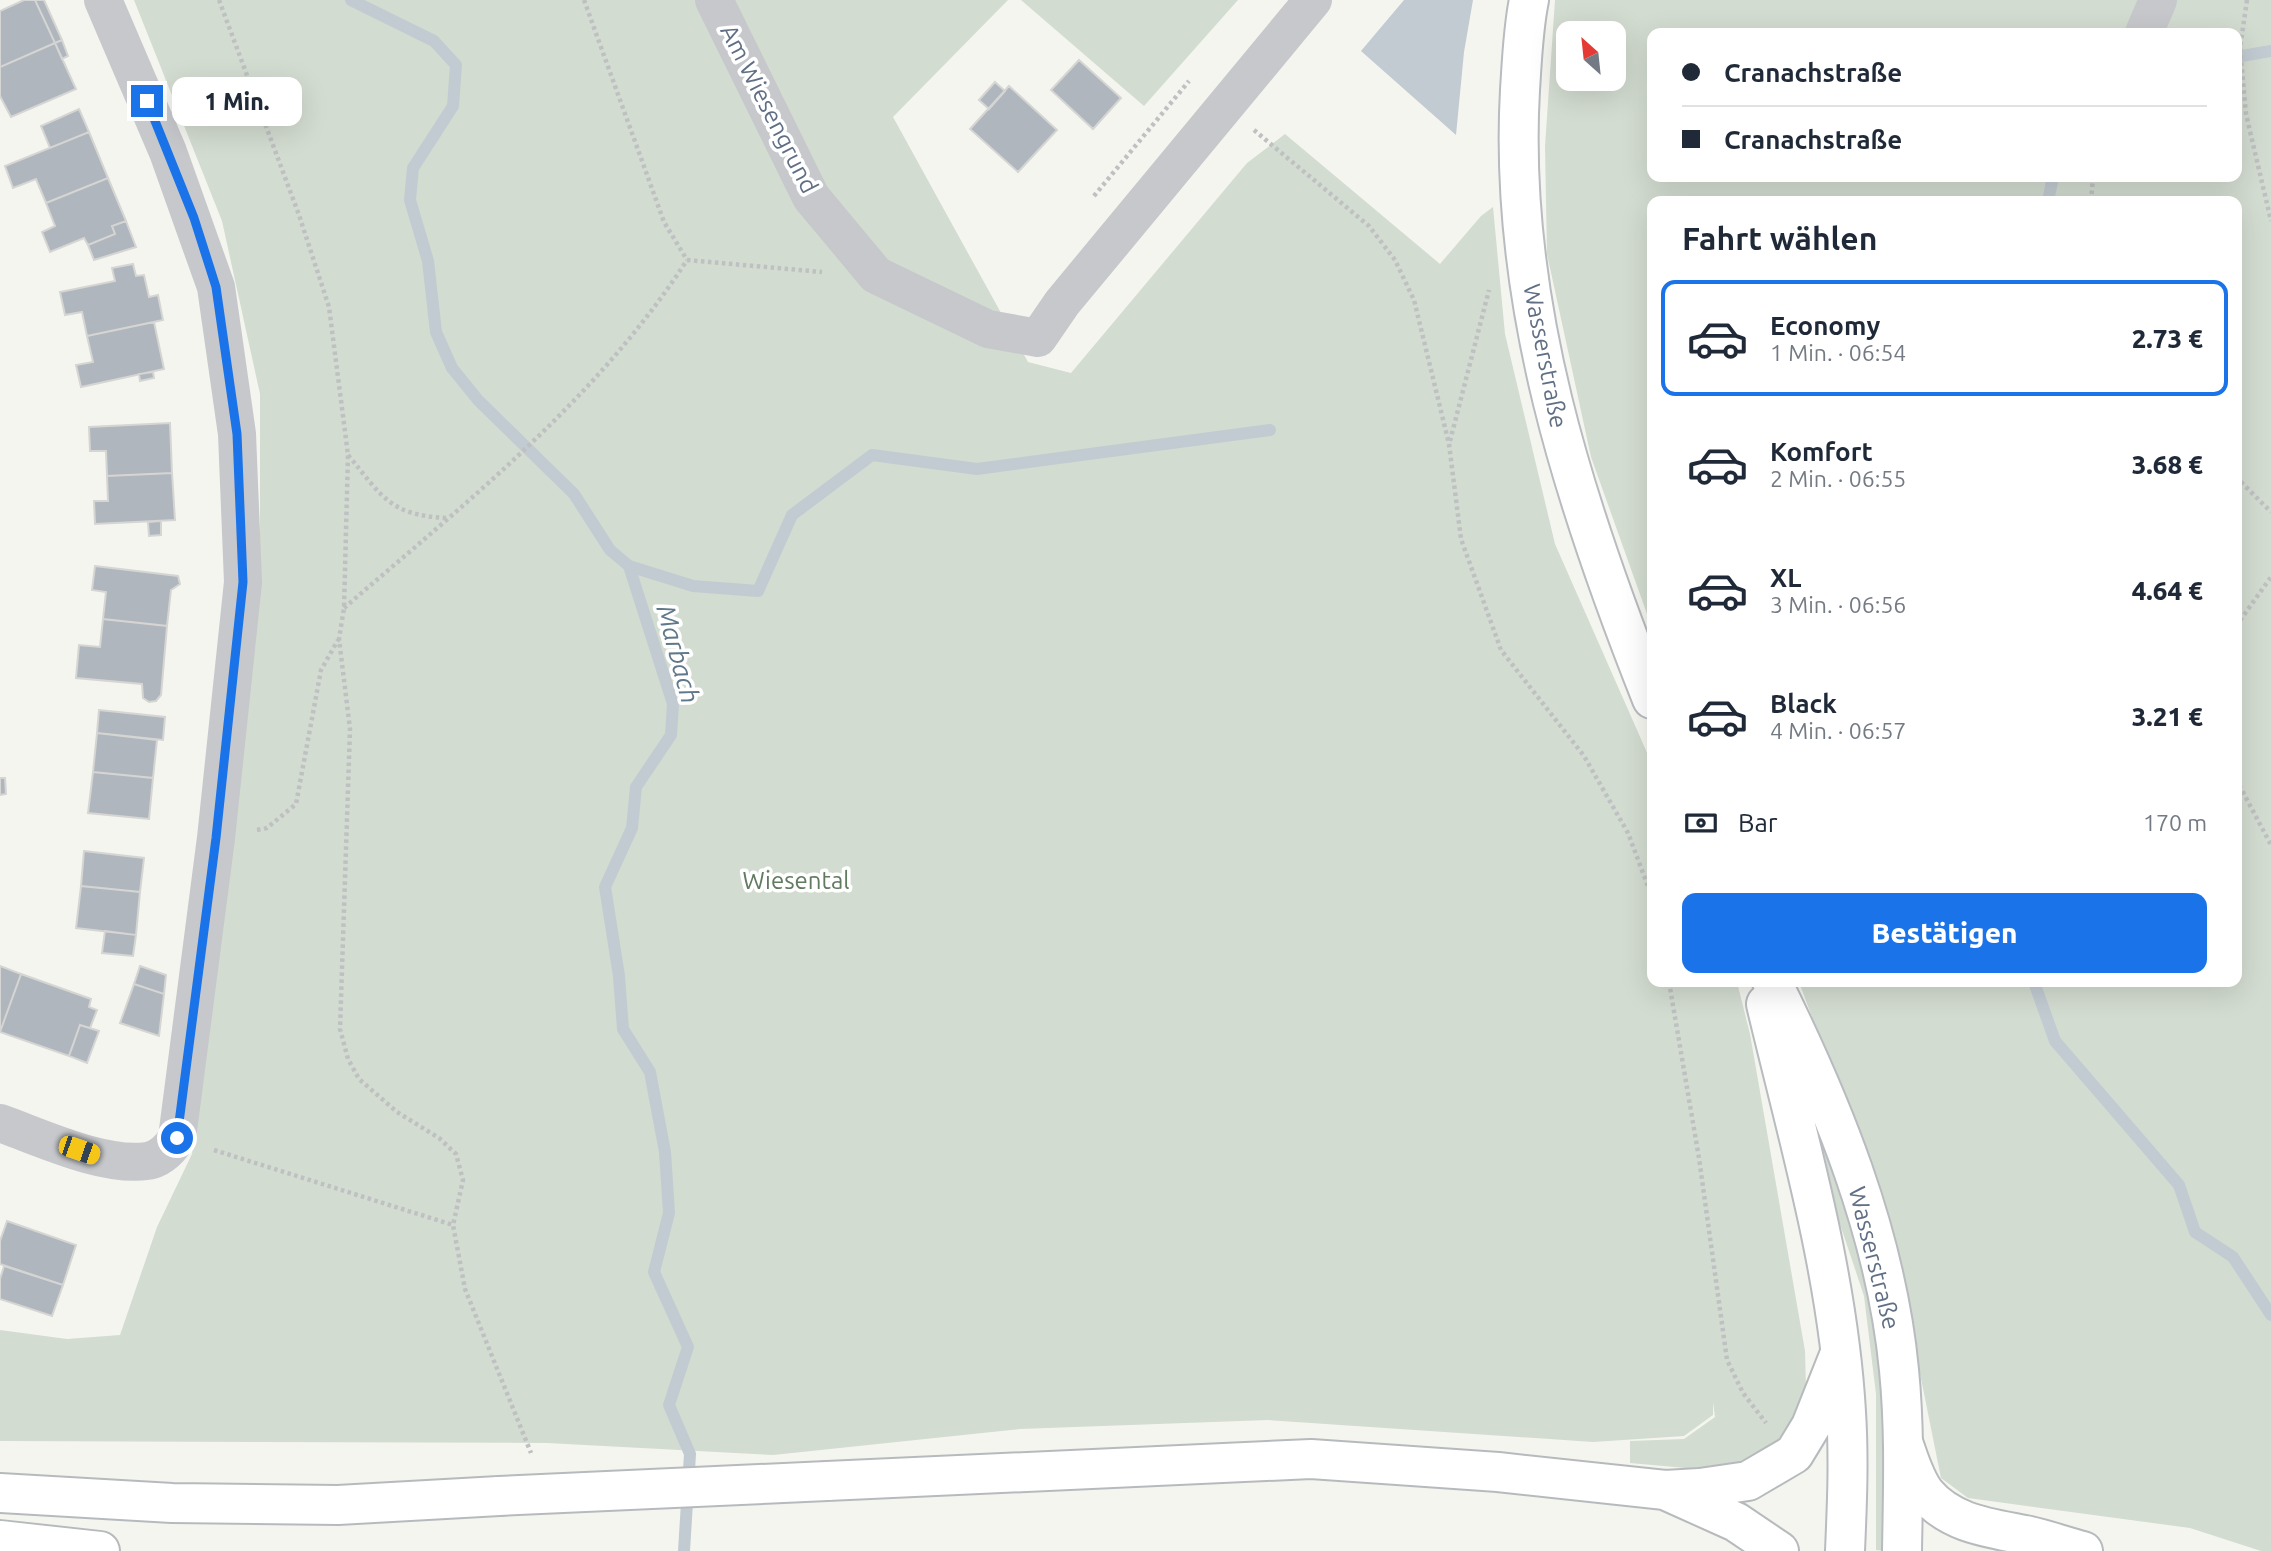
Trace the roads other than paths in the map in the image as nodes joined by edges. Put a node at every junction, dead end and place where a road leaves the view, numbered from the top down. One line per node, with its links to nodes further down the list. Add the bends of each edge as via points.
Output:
1 (103, 0): 10 (street, via 168,152 216,287 237,434 243,582 177,1138 161,1156 148,1161 105,1159)
2 (714, 0): 3 (street, Am Wiesengrund, via 811,197 876,275 988,329 1038,338)
3 (1313, 0)
4 (1529, 0): 7 (main road, Wasserstraße, via 1518,133 1532,297 1550,399 1581,506)
5 (2158, 0): 6 (street)
6 (2146, 28)
7 (1647, 686)
8 (1761, 987): 11 (main road, Wasserstraße, via 1818,1228)
9 (1774, 987): 12 (main road, Wasserstraße, via 1826,1099 1862,1198 1886,1287 1899,1368)
10 (0, 1123)
11 (1840, 1353): 13 (main road, via 1811,1426 1794,1454 1748,1480); 18 (main road, Wasserstraße, via 1849,1470)
12 (1904, 1445): 19 (main road, Wasserstraße); 20 (main road, via 1926,1494 1945,1512 1986,1529)
13 (1665, 1490): 14 (main road, bridge, via 1498,1472 1311,1460 338,1505 172,1503); 16 (main road, via 1736,1522)
14 (0, 1493)
15 (0, 1540): 17 (main road)
16 (1775, 1548)
17 (100, 1551)
18 (1845, 1551)
19 (1902, 1551)
20 (2083, 1551)

